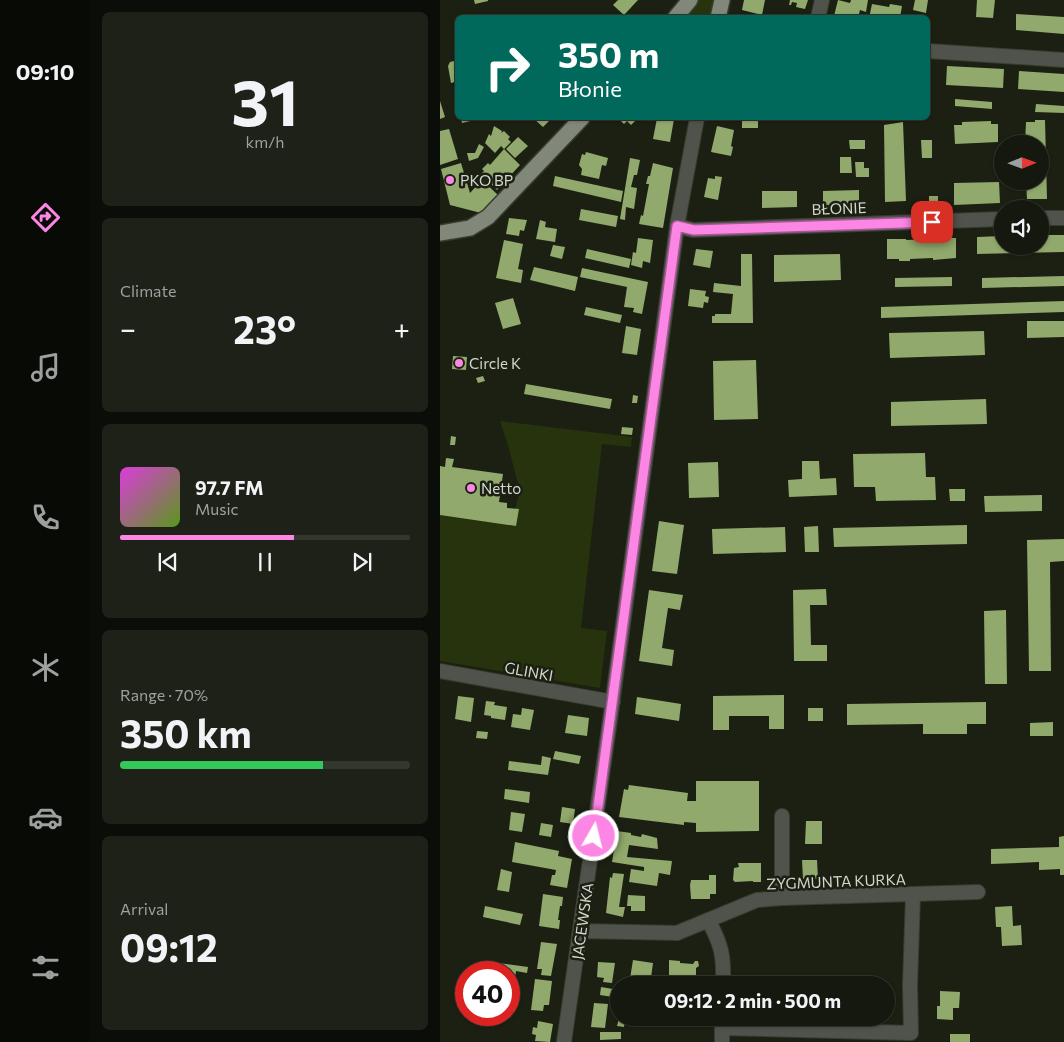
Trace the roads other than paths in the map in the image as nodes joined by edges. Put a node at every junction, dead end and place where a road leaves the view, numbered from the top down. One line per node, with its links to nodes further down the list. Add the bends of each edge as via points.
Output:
1 (690, 0): 4 (main road)
2 (722, 0): 5 (main road)
3 (822, 0): 6 (street)
4 (678, 15)
5 (719, 15)
6 (819, 15)
7 (930, 51): 8 (street)
8 (1064, 60)
9 (580, 120): 15 (main road, via 488,217 470,228)
10 (697, 120): 14 (street, JACEWSKA)
11 (1049, 218): 12 (street)
12 (1064, 218)
13 (994, 219): 14 (street, BŁONIE, via 694,230)
14 (677, 226): 17 (street, JACEWSKA)
15 (440, 233)
16 (440, 671): 17 (street, GLINKI)
17 (613, 702): 23 (street, JACEWSKA)
18 (782, 816): 21 (street)
19 (978, 892): 20 (street, ZYGMUNTA KURKA)
20 (913, 894): 21 (street, ZYGMUNTA KURKA); 26 (street)
21 (782, 898): 22 (street, ZYGMUNTA KURKA, via 757,900)
22 (708, 920): 23 (street, ZYGMUNTA KURKA, via 677,934); 24 (street, via 724,959)
23 (581, 932): 27 (street, JACEWSKA)
24 (723, 976)
25 (722, 1029): 26 (street)
26 (912, 1037)
27 (564, 1042)

